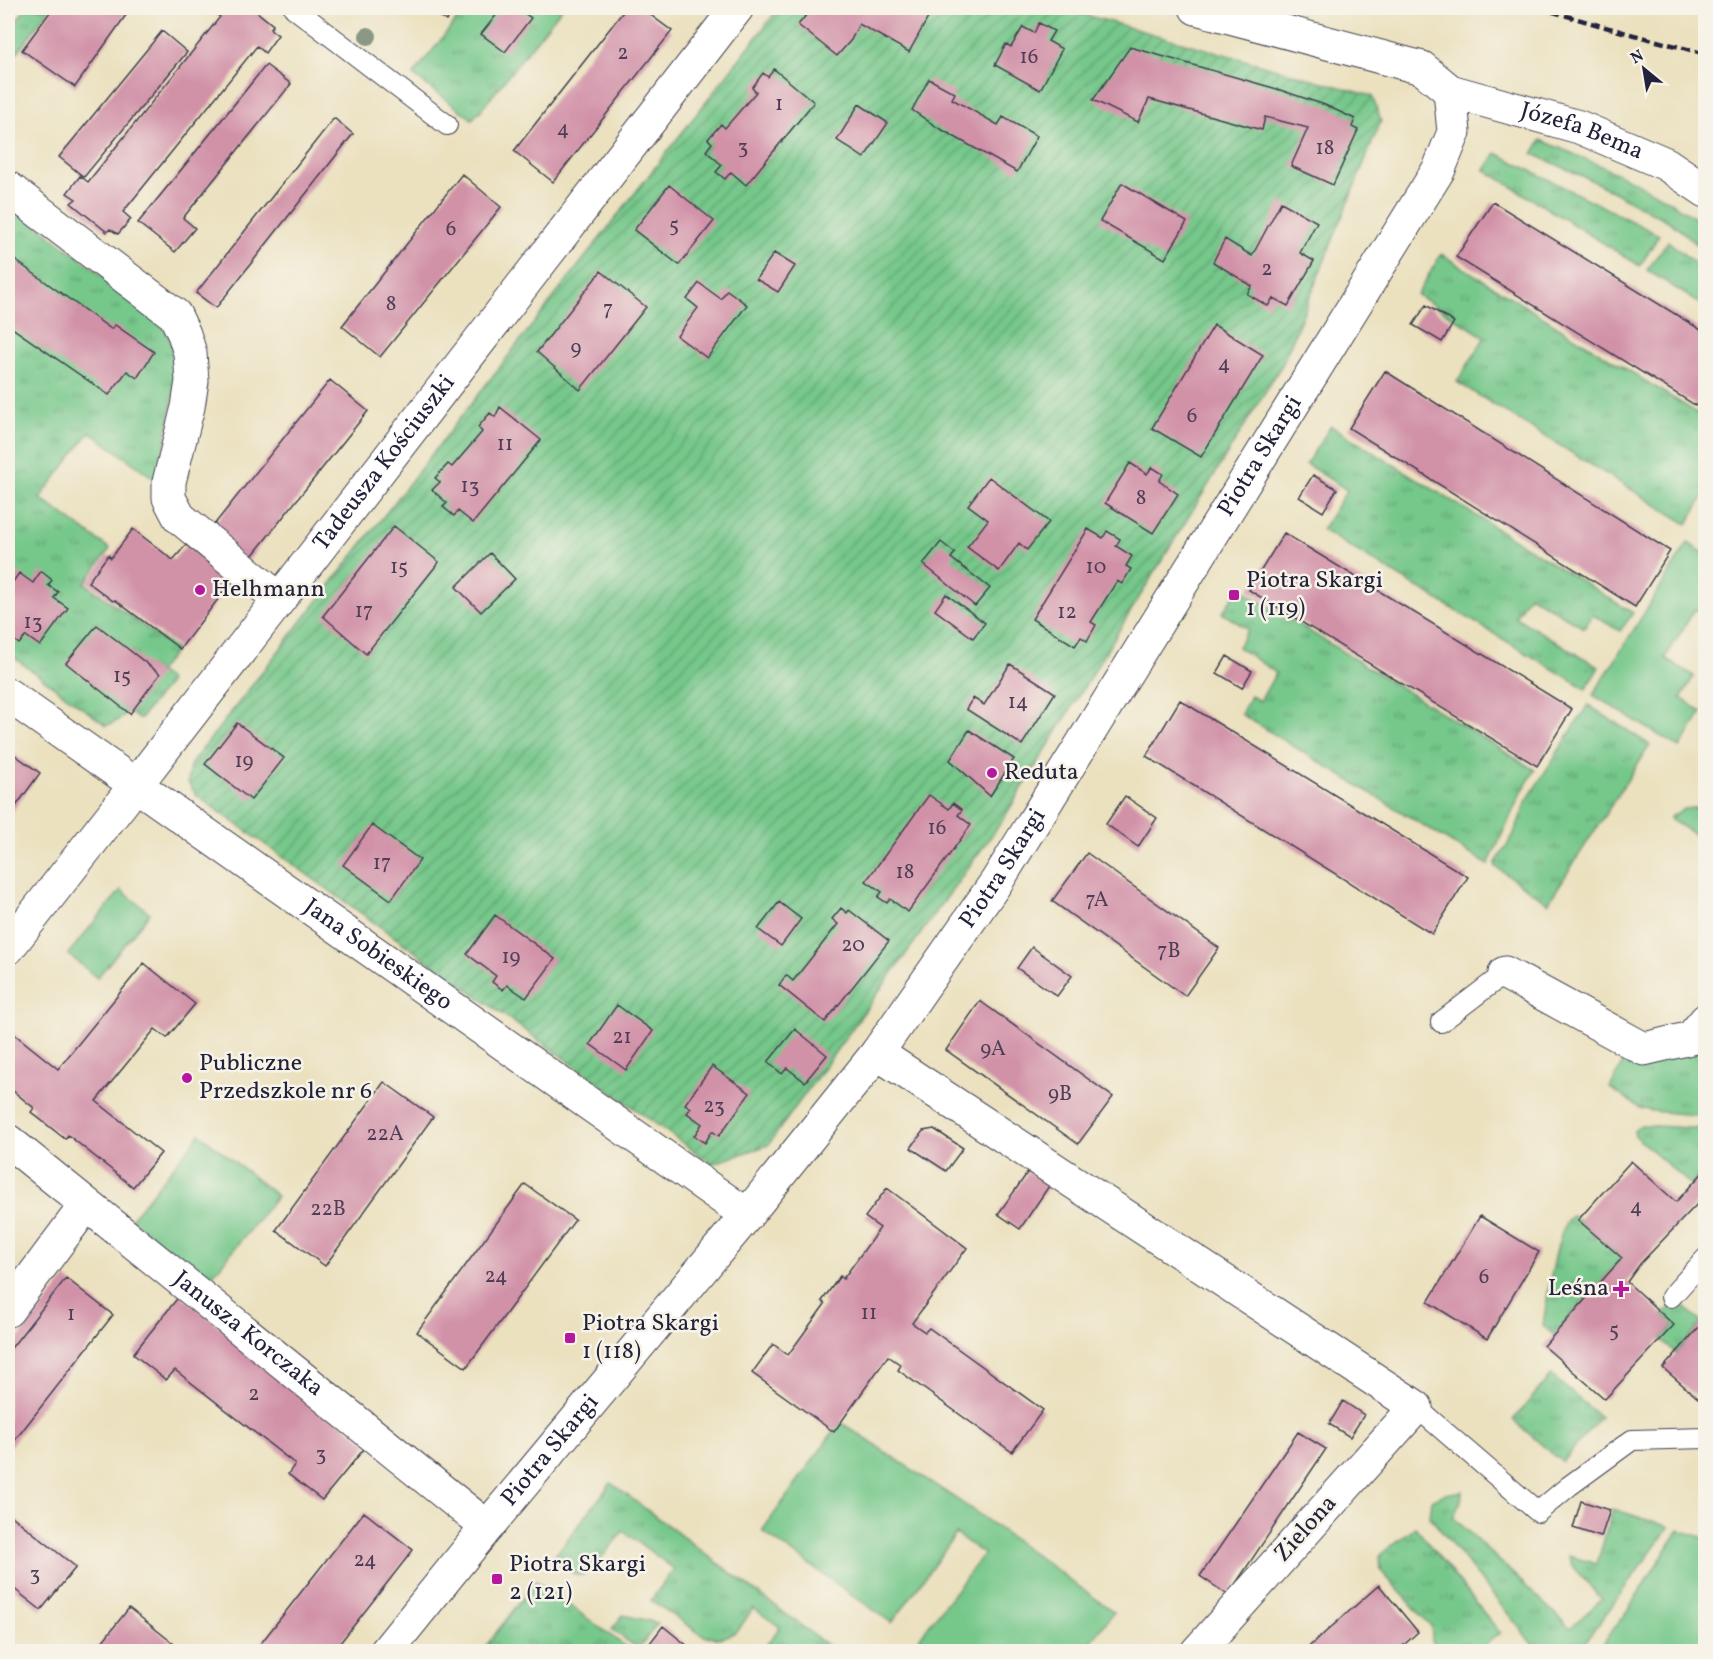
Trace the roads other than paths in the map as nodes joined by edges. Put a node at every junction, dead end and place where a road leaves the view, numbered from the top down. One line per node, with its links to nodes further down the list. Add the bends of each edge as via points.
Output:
1 (294, 8): 5 (lane)
2 (737, 8): 8 (street, Tadeusza Kościuszki)
3 (1196, 8): 4 (street, via 1422,68)
4 (1450, 91): 7 (street, Józefa Bema, via 1579,127 1666,164); 15 (street, Piotra Skargi, via 1454,132 1439,169 997,881)
5 (447, 125)
6 (8, 188): 8 (street, via 175,315 190,353 192,381 169,482 169,498 179,517)
7 (1706, 191)
8 (279, 599): 10 (street, Tadeusza Kościuszki)
9 (8, 695): 10 (street, Jana Sobieskiego)
10 (135, 786): 11 (street, Tadeusza Kościuszki); 18 (street, Jana Sobieskiego)
11 (8, 948)
12 (1505, 973): 13 (street, via 1644,1049 1691,1038); 14 (lane)
13 (1706, 1020)
14 (1441, 1022)
15 (877, 1053): 18 (street, Piotra Skargi); 22 (street)
16 (8, 1141): 17 (street, Janusza Korczaka)
17 (86, 1205): 21 (street); 24 (street, Janusza Korczaka)
18 (747, 1215): 24 (street, Piotra Skargi)
19 (1706, 1258): 20 (lane)
20 (1671, 1297)
21 (8, 1310)
22 (1416, 1407): 23 (lane, via 1538,1512 1632,1440); 26 (street, Zielona)
23 (1706, 1438)
24 (487, 1527): 25 (street, Piotra Skargi)
25 (386, 1652)
26 (1197, 1652)

